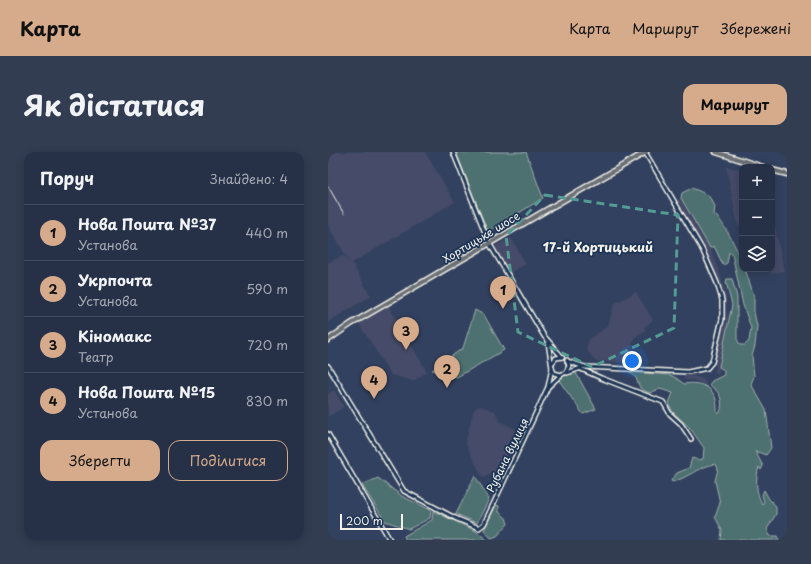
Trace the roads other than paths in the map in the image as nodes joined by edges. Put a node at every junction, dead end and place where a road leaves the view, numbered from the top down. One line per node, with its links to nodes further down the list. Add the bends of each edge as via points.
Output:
1 (453, 152): 7 (street)
2 (645, 152): 7 (main road, Хортицьке шосе); 14 (street, via 709,261 722,300 722,319 712,362 707,368 688,372)
3 (716, 152): 4 (main road)
4 (754, 164)
5 (775, 171): 6 (main road)
6 (787, 174)
7 (489, 243): 8 (main road, Хортицьке шосе); 9 (street)
8 (328, 340)
9 (548, 341): 10 (street); 12 (street)
10 (562, 357): 11 (street); 12 (street, via 556,358)
11 (567, 360): 14 (street); 17 (street, via 569,368)
12 (552, 363): 15 (street)
13 (328, 366): 18 (street, Рубана вулиця, via 404,491 442,512 479,528 484,524)
14 (585, 367): 16 (street)
15 (552, 368): 17 (street, via 554,373); 18 (street, Рубана вулиця)
16 (581, 369): 17 (street); 20 (street, via 663,402)
17 (563, 374): 18 (street, Рубана вулиця)
18 (548, 387)
19 (328, 434): 21 (street)
20 (691, 439)
21 (390, 540)

